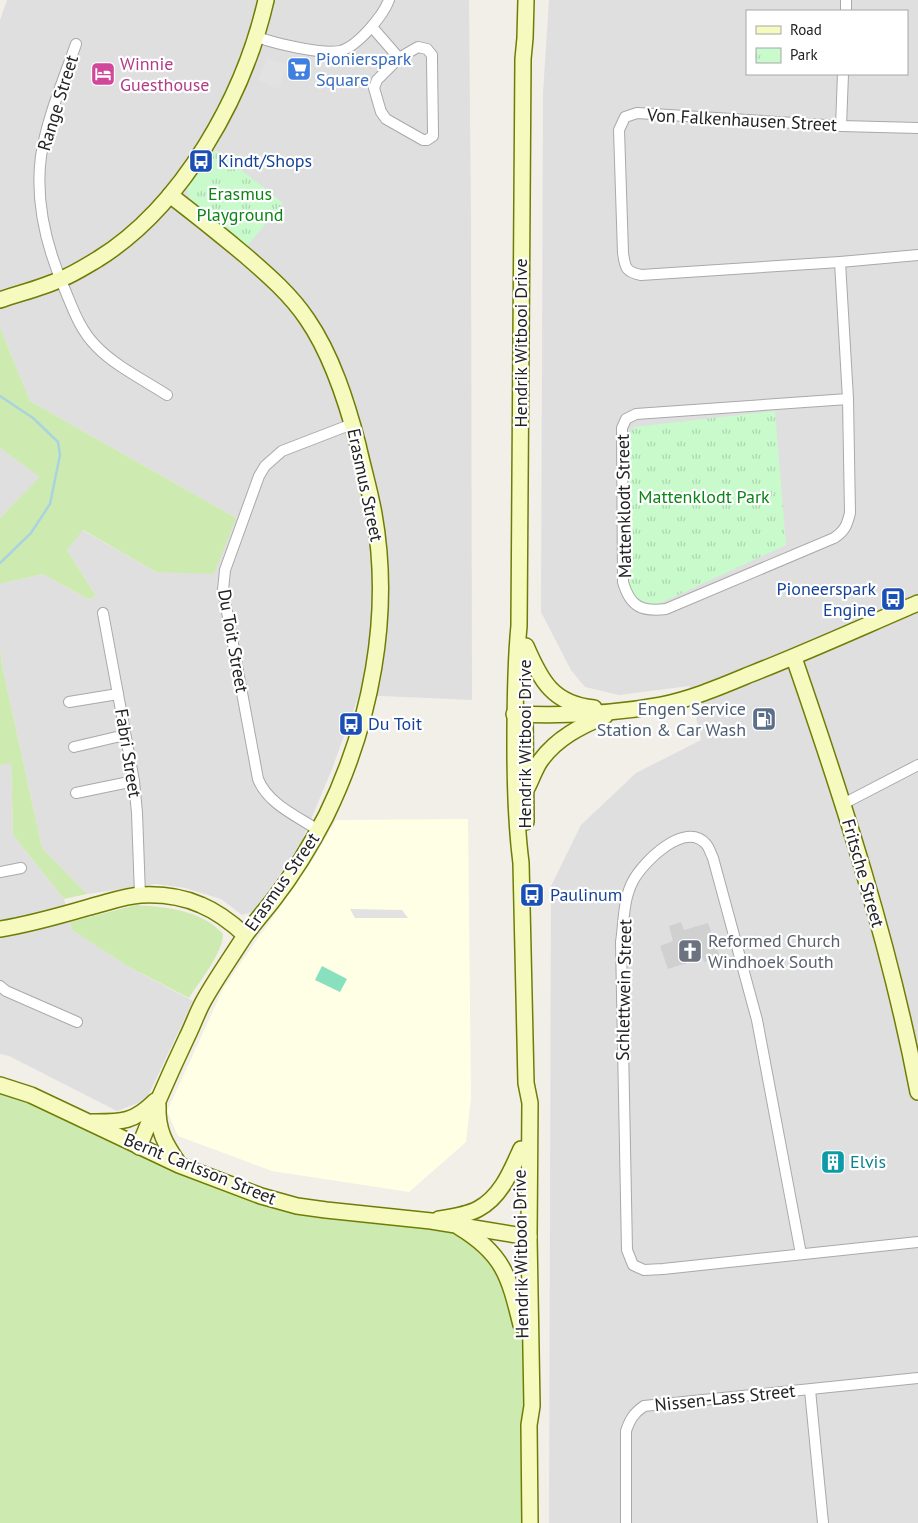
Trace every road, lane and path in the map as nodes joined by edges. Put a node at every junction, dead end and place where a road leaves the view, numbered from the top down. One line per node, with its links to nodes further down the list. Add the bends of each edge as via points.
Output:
1 (266, 0): 6 (street)
2 (390, 0): 5 (street)
3 (517, 0): 9 (street, Hendrik Witbooi Drive)
4 (526, 0): 9 (street, Hendrik Witbooi Drive)
5 (372, 27): 6 (street, via 349,47 332,52 284,45); 8 (street)
6 (257, 37): 13 (street, via 220,122)
7 (76, 44): 16 (street, Range Street, via 46,132 40,170 43,216)
8 (400, 58): 8 (street, via 418,47 427,49 432,55 434,133 427,140 389,121 382,112 374,88 375,83)
9 (523, 59): 23 (street, Hendrik Witbooi Drive)
10 (843, 75): 11 (street)
11 (841, 126): 12 (street, Von Falkenhausen Street); 15 (street, Von Falkenhausen Street, via 637,113 625,117 619,130 623,254 624,265 631,273 641,276)
12 (918, 128)
13 (170, 195): 16 (street, via 118,245); 20 (street, Erasmus Street, via 268,275 294,302 307,319 330,363)
14 (918, 255): 15 (street, Von Falkenhausen Street)
15 (840, 262): 19 (street, Mattenklodt Street)
16 (60, 280): 17 (street); 18 (street, Range Street, via 77,319 96,347)
17 (0, 300)
18 (168, 395)
19 (848, 399): 19 (street, Mattenklodt Street, via 850,513 843,532 666,609 644,609 631,601 623,582 622,428 626,419 636,414)
20 (352, 424): 37 (street, Erasmus Street, via 374,515 380,600 366,707 343,777); 37 (street, Du Toit Street, via 282,452 265,466 223,580 258,779 268,796)
21 (918, 604): 25 (street)
22 (103, 613): 26 (street, Fabri Street)
23 (520, 626): 24 (street, Hendrik Witbooi Drive); 29 (street, Hendrik Witbooi Drive, via 516,665)
24 (526, 646): 28 (street, via 544,682 563,700 587,708); 29 (street, Hendrik Witbooi Drive)
25 (794, 658): 28 (street, via 684,699); 36 (street, Fritsche Street)
26 (118, 694): 27 (street); 30 (street, Fabri Street)
27 (69, 702)
28 (618, 711): 29 (street); 34 (street, via 571,733 556,745 541,760)
29 (520, 714): 34 (street, Hendrik Witbooi Drive); 38 (street, Hendrik Witbooi Drive, via 517,831)
30 (125, 735): 31 (street); 33 (street, Fabri Street)
31 (74, 747)
32 (918, 765): 36 (street)
33 (134, 781): 35 (street); 41 (street, Fabri Street)
34 (526, 790): 38 (street, Hendrik Witbooi Drive, via 526,832)
35 (76, 793)
36 (843, 804): 46 (street, Fritsche Street)
37 (318, 830): 43 (street, Erasmus Street, via 286,882)
38 (521, 863): 47 (street, Hendrik Witbooi Drive)
39 (21, 868): 40 (street)
40 (0, 872)
41 (140, 895): 42 (street); 43 (street, via 179,898 203,905 229,920)
42 (0, 929)
43 (245, 935): 50 (street, Erasmus Street, via 203,1003)
44 (0, 986): 45 (street)
45 (77, 1022)
46 (915, 1056): 49 (street, Fritsche Street)
47 (526, 1083): 53 (street, Hendrik Witbooi Drive); 57 (street, Hendrik Witbooi Drive, via 530,1103)
48 (0, 1085): 51 (street, Bernt Carlsson Street, via 31,1095)
49 (918, 1092)
50 (158, 1098): 51 (street, via 144,1112 123,1122); 52 (street, Erasmus Street); 54 (street, via 161,1133)
51 (86, 1122): 52 (street, Bernt Carlsson Street)
52 (139, 1147): 54 (street, Bernt Carlsson Street)
53 (520, 1149): 55 (street, via 508,1178 494,1198 476,1210); 57 (street, Hendrik Witbooi Drive)
54 (179, 1165): 55 (street, Bernt Carlsson Street, via 297,1206)
55 (431, 1221): 56 (street, Bernt Carlsson Street)
56 (456, 1225): 57 (street, Bernt Carlsson Street); 60 (street, via 484,1245 501,1265 512,1287)
57 (524, 1236): 60 (street, Hendrik Witbooi Drive); 63 (street, Hendrik Witbooi Drive, via 532,1406)
58 (918, 1242): 59 (street, Schlettwein Street)
59 (801, 1254): 59 (street, Schlettwein Street, via 644,1270 633,1265 627,1250 624,920 633,881 646,864 678,838 695,837 706,844 713,858 757,1020)
60 (521, 1325): 63 (street, Hendrik Witbooi Drive, via 525,1406)
61 (918, 1378): 62 (street, Nissen-Lass Street)
62 (810, 1390): 65 (street, Nissen-Lass Street, via 644,1406 635,1412 626,1431); 66 (street, Nissen-Lass Street)
63 (530, 1425): 64 (street, Hendrik Witbooi Drive)
64 (530, 1523)
65 (626, 1523)
66 (823, 1523)

